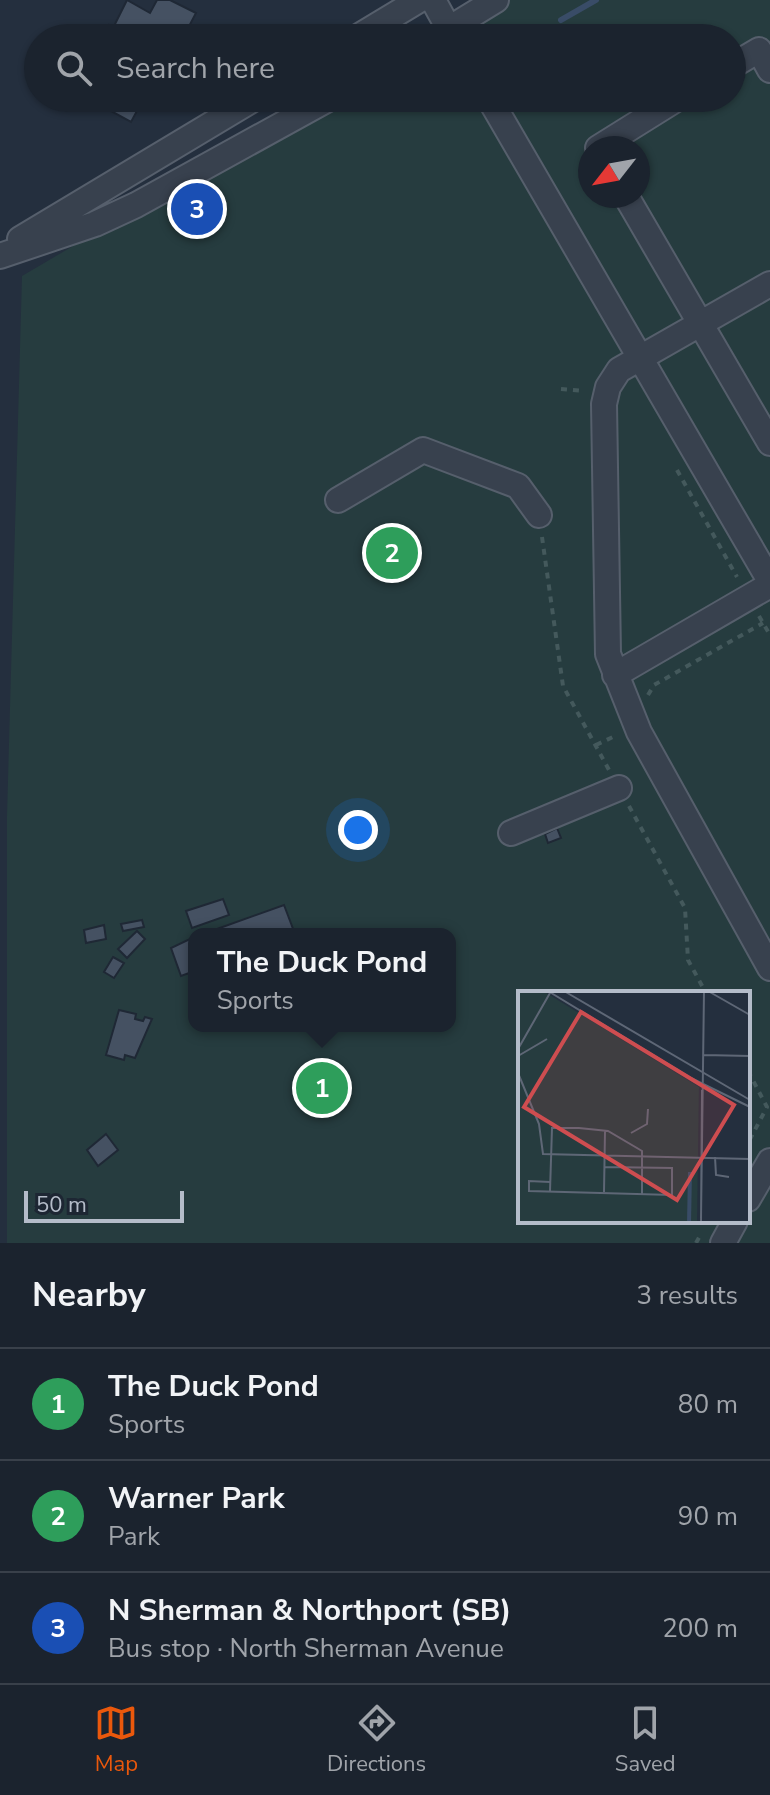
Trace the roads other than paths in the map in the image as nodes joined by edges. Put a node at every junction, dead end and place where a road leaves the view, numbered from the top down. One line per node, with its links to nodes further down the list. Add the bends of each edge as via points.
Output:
1 (419, 0): 4 (street)
2 (433, 0): 5 (street)
3 (496, 0): 6 (street)
4 (379, 24)
5 (442, 24)
6 (462, 24)
7 (746, 58): 8 (street, via 759,50)
8 (770, 70)
9 (232, 112): 15 (street)
10 (304, 112): 15 (street, via 116,214)
11 (497, 112): 18 (street)
12 (656, 112): 13 (street)
13 (617, 136)
14 (633, 208): 17 (street)
15 (0, 254)
16 (770, 284): 17 (street)
17 (700, 323): 18 (street); 19 (street)
18 (641, 355): 22 (street); 23 (street, via 612,376 607,393 607,629)
19 (770, 443)
20 (338, 500): 21 (street, via 423,450 518,486)
21 (539, 515)
22 (770, 583): 23 (street)
23 (615, 675): 26 (street, via 666,784)
24 (619, 788): 25 (street)
25 (511, 833)
26 (770, 968)
27 (770, 1161): 28 (street)
28 (750, 1196)
29 (734, 1223): 30 (street)
30 (723, 1243)

